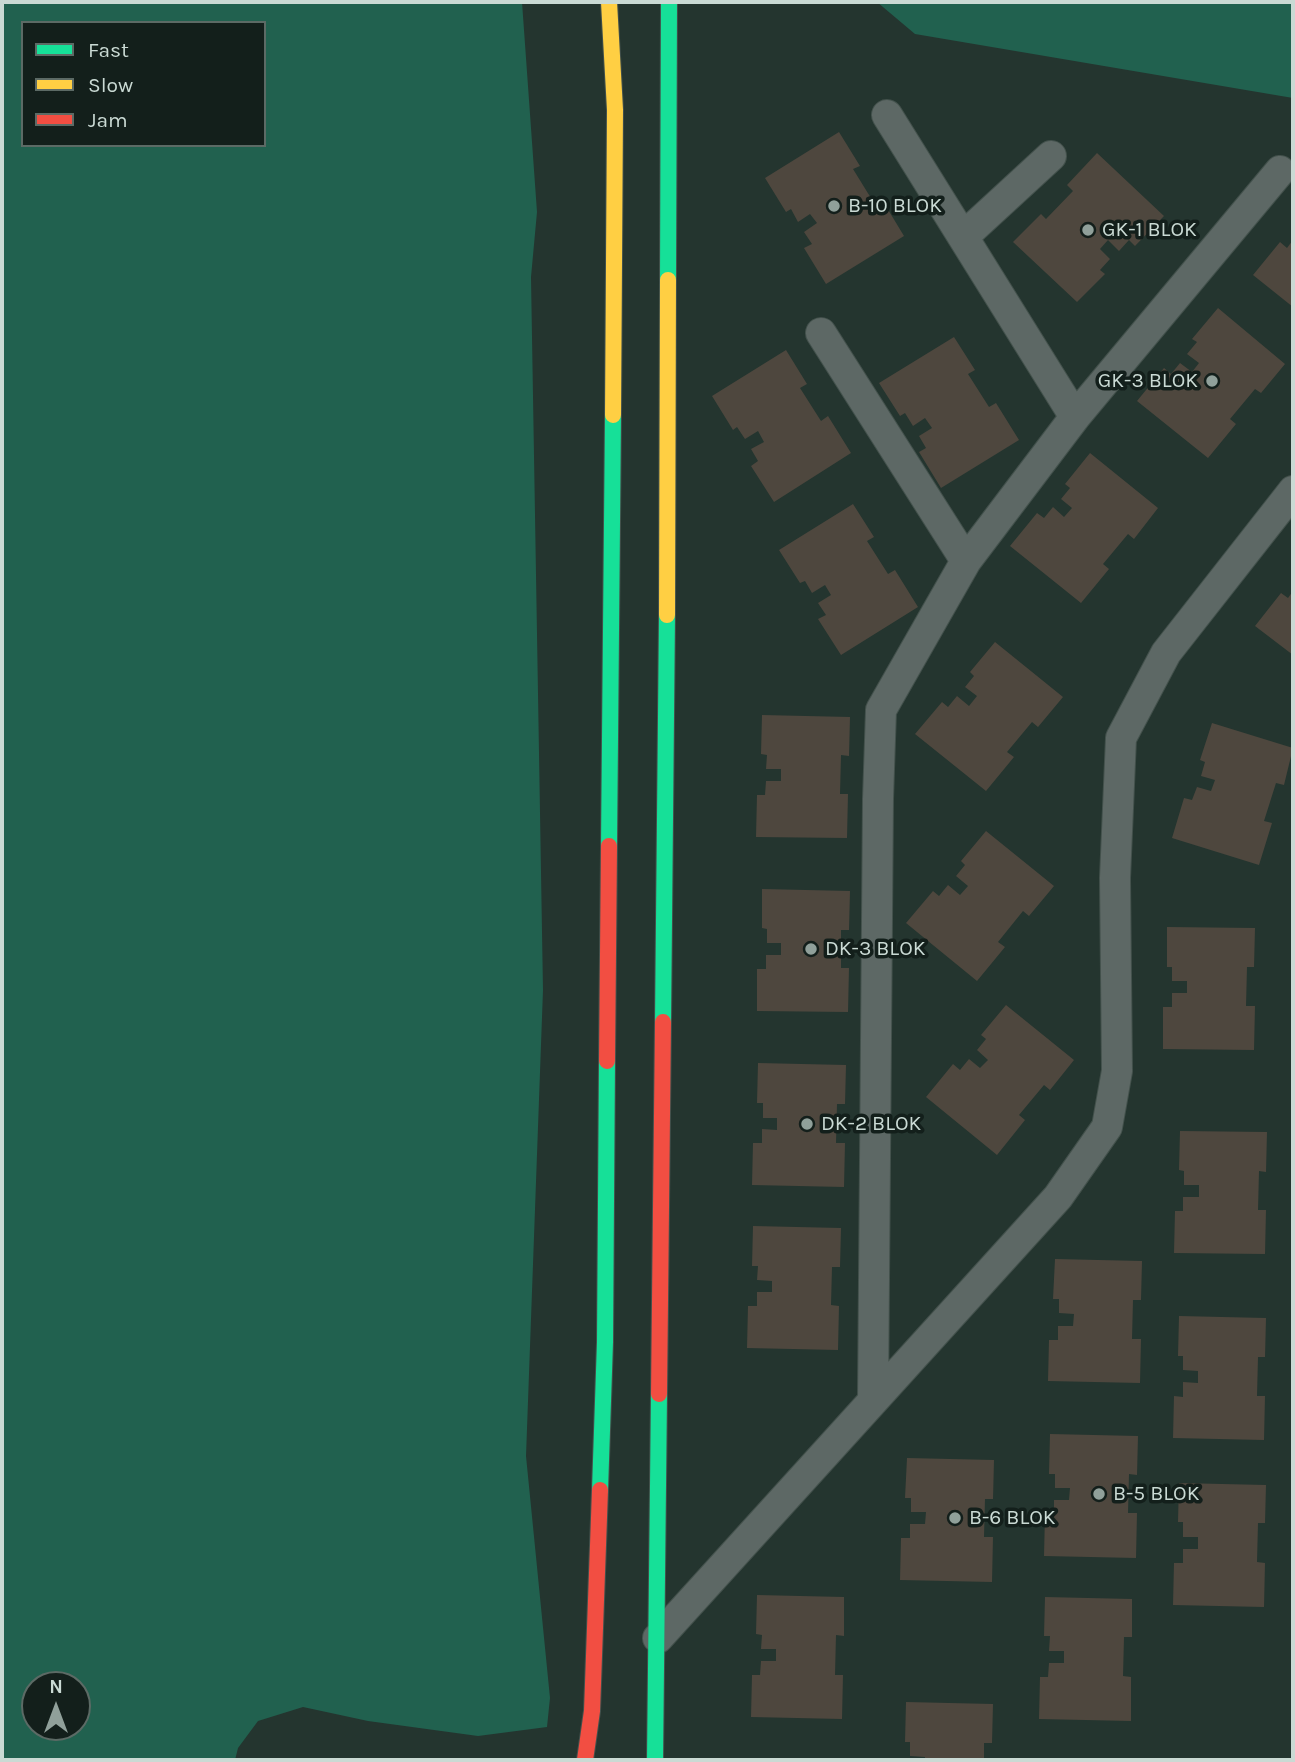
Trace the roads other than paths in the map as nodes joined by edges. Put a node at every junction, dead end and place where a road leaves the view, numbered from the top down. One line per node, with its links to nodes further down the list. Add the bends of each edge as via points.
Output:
1 (609, 2): 13 (street, via 615,124 605,1342 592,1711)
2 (669, 2): 12 (street)
3 (887, 115): 6 (street)
4 (1051, 156): 6 (street)
5 (1280, 172): 8 (street)
6 (963, 237): 8 (street)
7 (821, 333): 10 (street)
8 (1075, 417): 10 (street)
9 (1293, 491): 11 (street, via 1166,653 1121,738 1115,878 1117,1071 1107,1127 1058,1197)
10 (966, 561): 11 (street, via 881,710)
11 (873, 1401): 12 (street)
12 (658, 1638): 14 (street)
13 (585, 1760)
14 (655, 1760)

